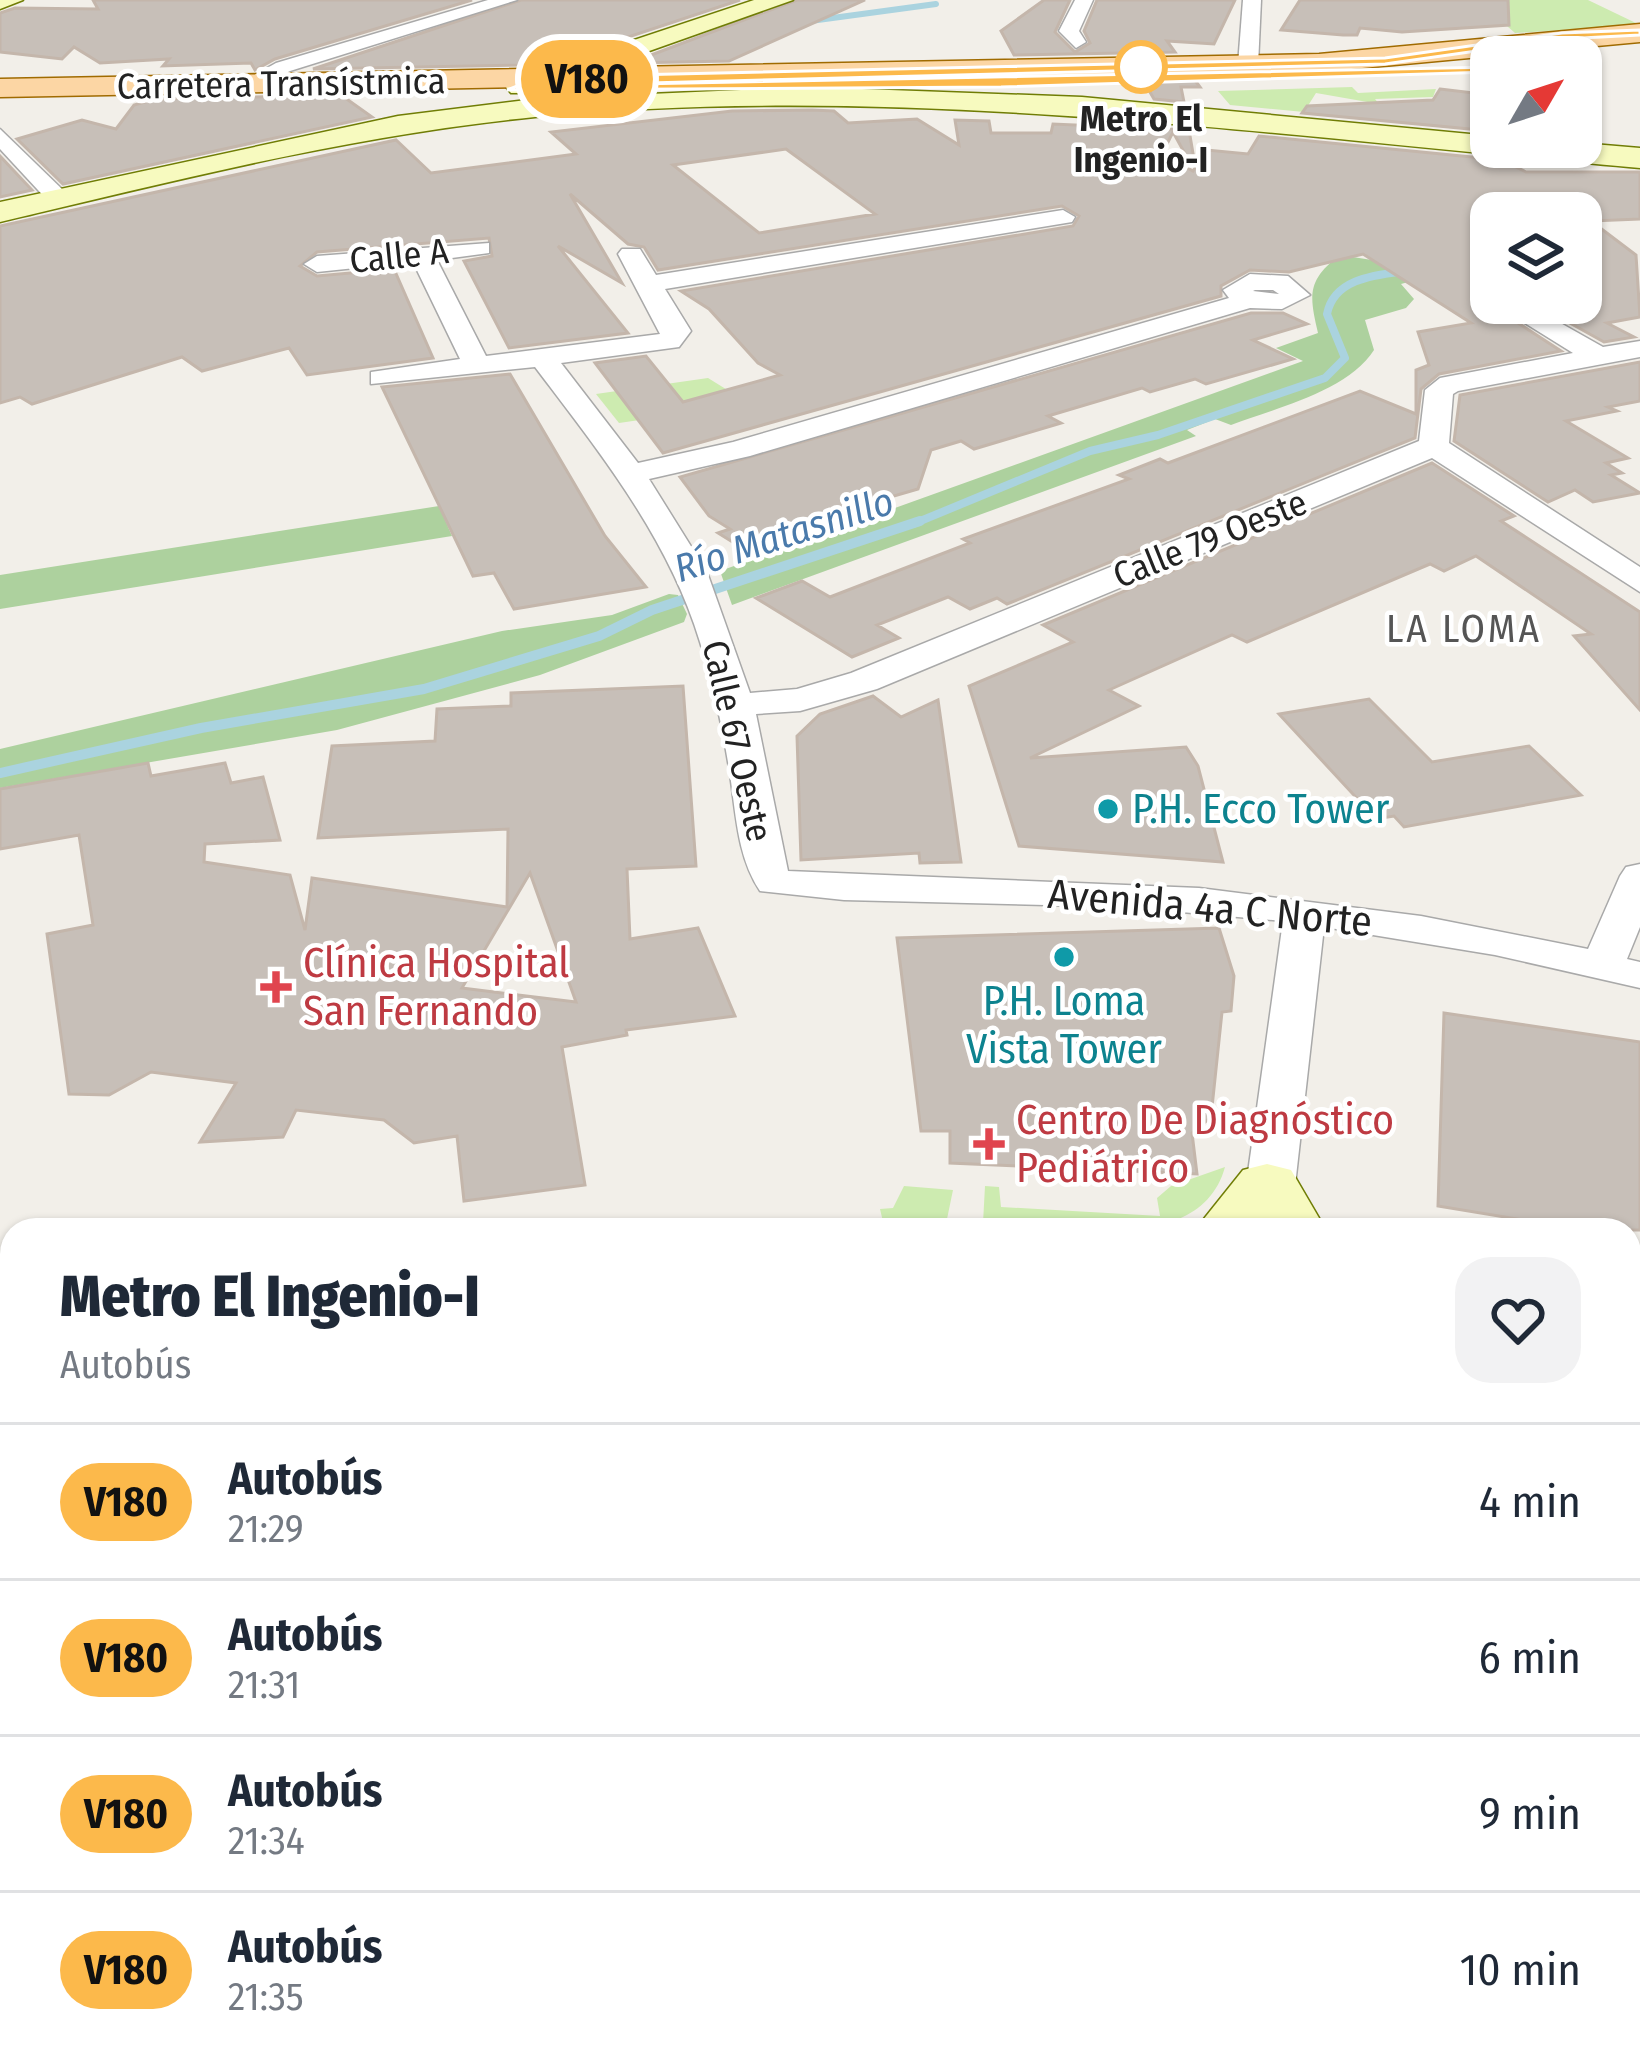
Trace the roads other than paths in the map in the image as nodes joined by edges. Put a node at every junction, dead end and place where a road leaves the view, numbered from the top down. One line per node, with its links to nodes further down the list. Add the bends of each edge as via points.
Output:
1 (10, 0): 6 (main road)
2 (508, 0): 14 (street)
3 (780, 0): 15 (main road)
4 (1084, 0): 8 (street, via 1069,32)
5 (1252, 0): 11 (street)
6 (0, 1)
7 (1640, 35): 9 (main road, via 1594,45); 11 (main road, Carretera Transístmica, via 1562,36 1385,61)
8 (1076, 42)
9 (1640, 58): 10 (main road)
10 (1602, 63)
11 (1248, 65): 15 (main road, Carretera Transístmica)
12 (1470, 70): 13 (main road, Carretera Transístmica)
13 (1096, 82): 15 (main road, Carretera Transístmica); 19 (main road, via 1072,89)
14 (249, 84): 15 (main road, Carretera Transístmica); 16 (main road, Carretera Transístmica)
15 (526, 85): 17 (main road, Carretera Transístmica); 20 (main road)
16 (0, 88)
17 (406, 91): 18 (main road, Carretera Transístmica); 20 (main road, via 444,97 450,104)
18 (0, 99)
19 (1160, 108): 21 (main road, via 787,96 594,104); 23 (main road)
20 (440, 113): 21 (main road)
21 (399, 125): 26 (main road)
22 (0, 136): 26 (street)
23 (1470, 143)
24 (1602, 155): 25 (main road)
25 (1640, 158)
26 (58, 198): 27 (main road)
27 (0, 212)
28 (1064, 217): 33 (street)
29 (480, 248): 30 (street, Calle A)
30 (421, 254): 32 (street, Calle A); 39 (street)
31 (631, 254): 33 (street)
32 (317, 264)
33 (649, 284): 38 (street, via 676,337)
34 (1249, 300): 42 (street, via 739,450)
35 (1543, 324): 37 (street)
36 (1640, 349): 37 (street)
37 (1600, 357): 41 (street, via 1439,390)
38 (543, 358): 39 (street); 42 (street, Calle 67 Oeste)
39 (477, 366): 40 (street)
40 (381, 378)
41 (1434, 446): 43 (street); 44 (street, Calle 79 Oeste, via 864,681 800,700)
42 (630, 474): 44 (street, Calle 67 Oeste, via 701,597)
43 (1640, 582)
44 (737, 705): 46 (street, Calle 67 Oeste, via 765,867)
45 (1640, 876): 48 (street)
46 (775, 882): 47 (street, Avenida 4a C Norte, via 1052,891)
47 (1305, 911): 48 (street, Avenida 4a C Norte); 49 (street)
48 (1622, 970)
49 (1263, 1218)

